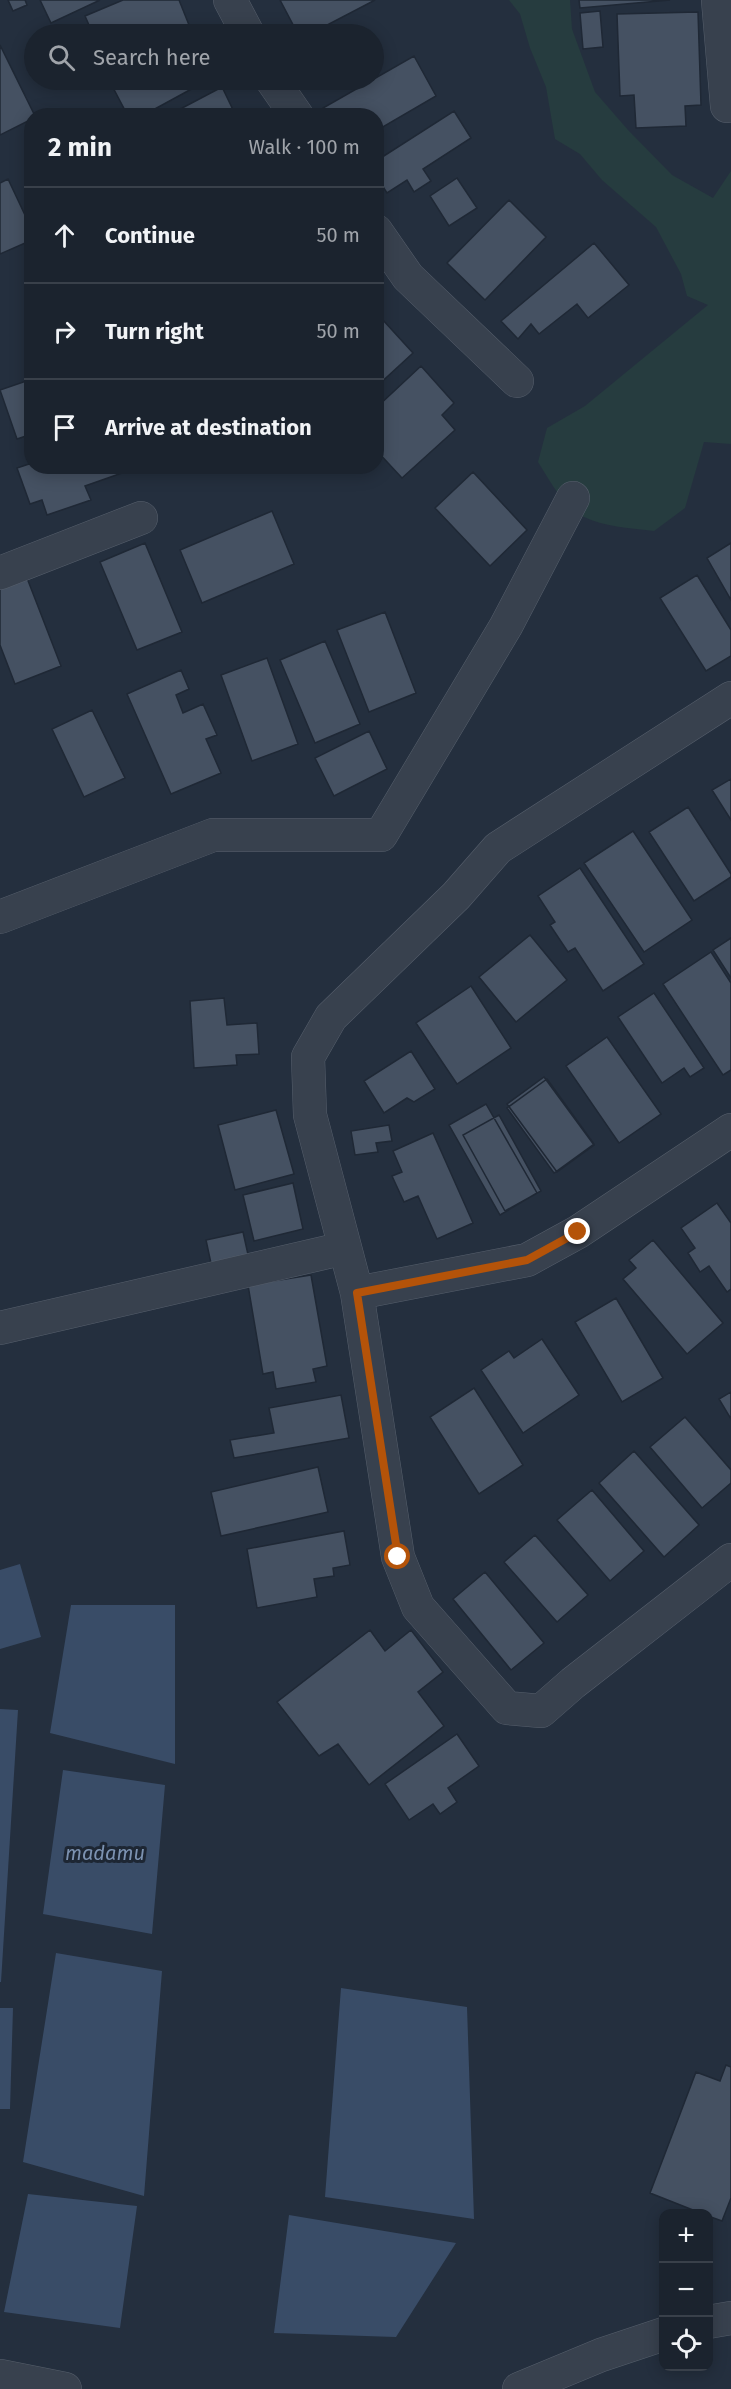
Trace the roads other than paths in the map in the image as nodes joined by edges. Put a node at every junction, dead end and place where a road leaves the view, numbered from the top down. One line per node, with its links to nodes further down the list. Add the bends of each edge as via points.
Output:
1 (230, 0): 3 (street)
2 (718, 0): 5 (street)
3 (243, 24)
4 (280, 90): 6 (street)
5 (727, 106)
6 (292, 108)
7 (384, 242): 8 (street, via 408,277)
8 (517, 381)
9 (573, 498): 13 (street, via 506,626 381,834 213,835)
10 (141, 518): 11 (street)
11 (0, 573)
12 (731, 698): 15 (street, via 498,848 456,896 331,1017 308,1057 310,1115)
13 (0, 917)
14 (731, 1130): 16 (street, via 578,1232 527,1260)
15 (345, 1248): 16 (street); 17 (street)
16 (357, 1293): 18 (street, via 398,1557 418,1607 507,1708 541,1711)
17 (0, 1328)
18 (731, 1560)
19 (731, 2318): 20 (street)
20 (713, 2321)
21 (659, 2335): 24 (street)
22 (0, 2376): 23 (street)
23 (65, 2389)
24 (519, 2389)

